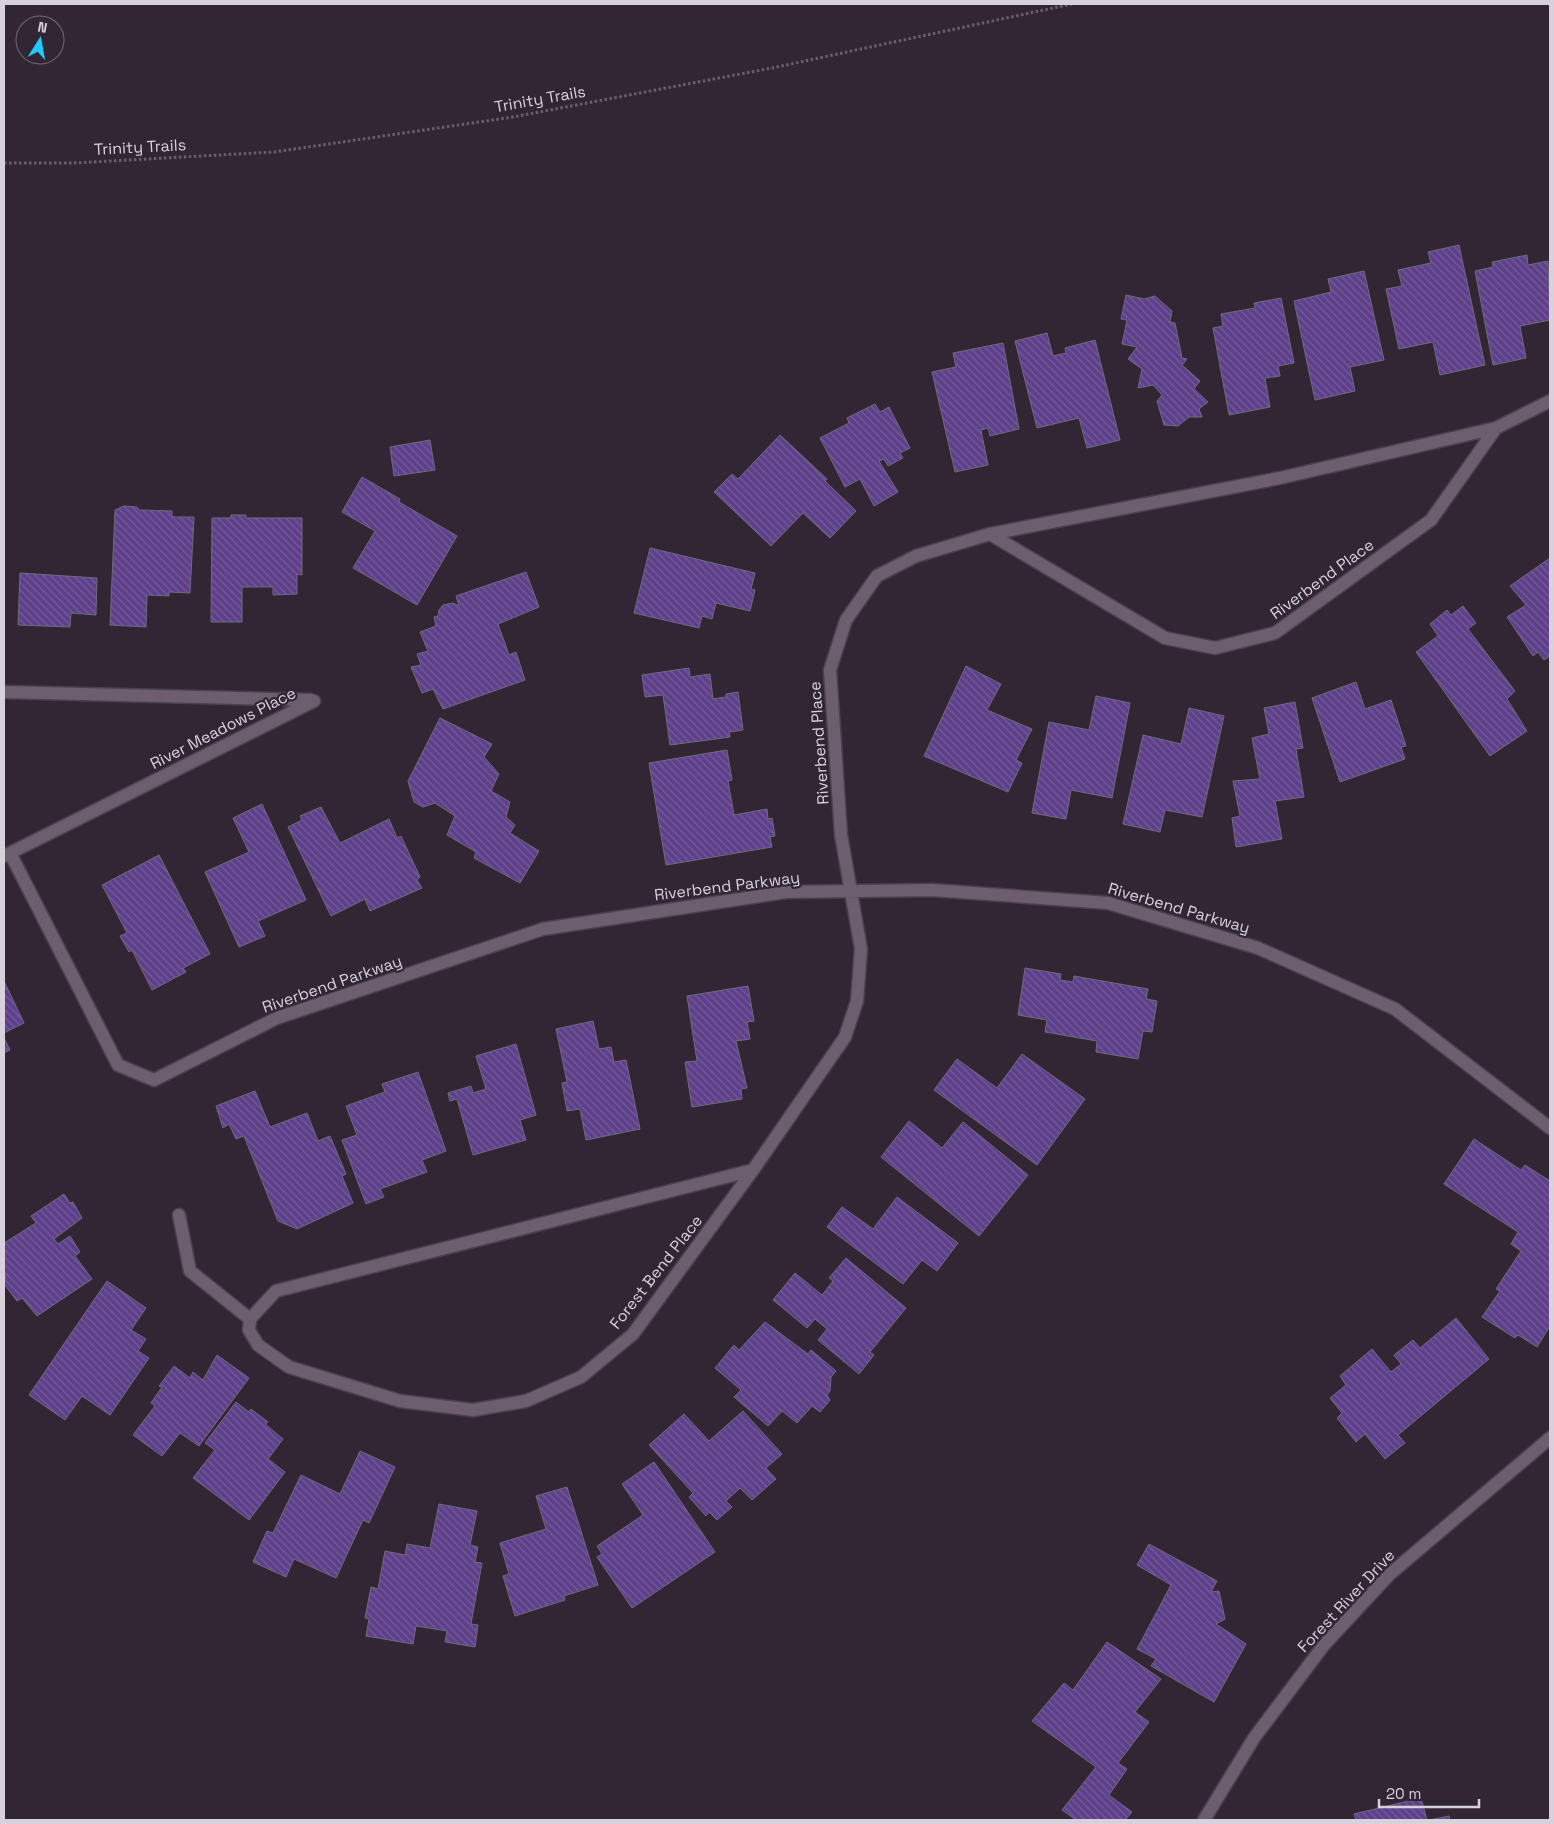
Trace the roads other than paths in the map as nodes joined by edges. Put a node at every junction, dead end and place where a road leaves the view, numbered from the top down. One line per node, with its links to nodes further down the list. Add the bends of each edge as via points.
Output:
1 (1550, 401): 2 (street, Riverbend Place)
2 (1496, 428): 3 (street, Riverbend Place, via 1280,478); 3 (street, Riverbend Place, via 1431,520 1275,633 1215,648 1165,638)
3 (990, 534): 6 (street, Riverbend Place, via 916,556 877,576 846,620 830,670 841,834)
4 (4, 692): 5 (street, River Meadows Place, via 314,700)
5 (7, 855): 6 (street, Riverbend Parkway, via 118,1065 154,1080 278,1018 543,929 786,892)
6 (851, 891): 7 (street, Riverbend Parkway, via 932,890 1108,903 1258,948 1395,1009); 8 (street, Forest Bend Place, via 860,949 857,1001 845,1037)
7 (1550, 1128)
8 (753, 1170): 10 (street, Forest Bend Place, via 276,1291); 10 (street, Forest Bend Place, via 633,1334 581,1377 526,1401 473,1410 400,1401 289,1366 258,1345 249,1330)
9 (179, 1215): 10 (street, via 190,1271)
10 (250, 1319)
11 (1550, 1438): 12 (street, Forest River Drive, via 1390,1574 1324,1645 1254,1738)
12 (1204, 1820)

